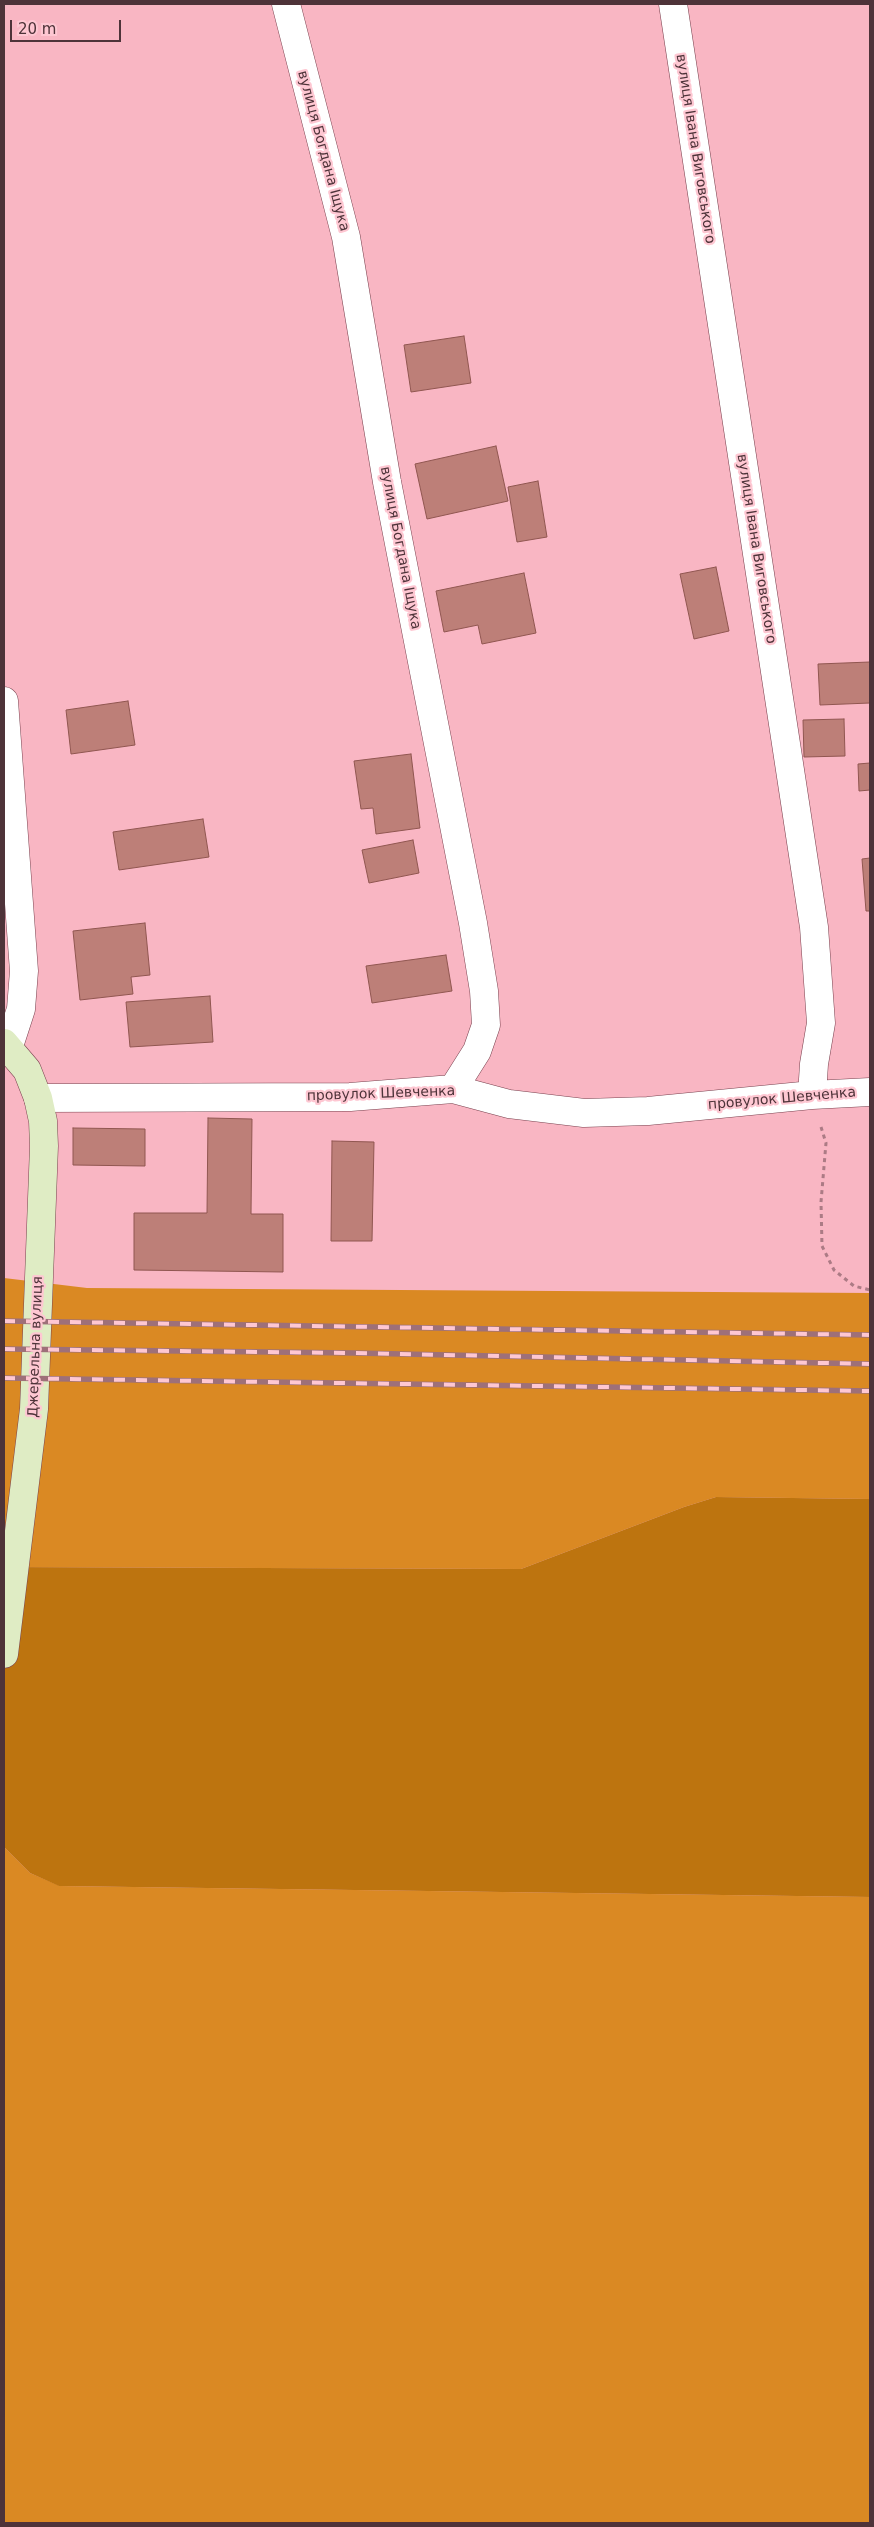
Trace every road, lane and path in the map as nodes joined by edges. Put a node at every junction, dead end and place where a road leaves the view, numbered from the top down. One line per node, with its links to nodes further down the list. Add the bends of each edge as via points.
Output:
1 (286, 4): 5 (street, вулиця Богдана Іщука, via 346,237 387,482 484,990 486,1025 477,1051)
2 (673, 4): 7 (street, вулиця Івана Виговського, via 814,927 822,1023)
3 (4, 701): 4 (street, via 24,971 21,1010)
4 (6, 1045): 8 (street, Джерельна вулиця, via 27,1070)
5 (452, 1088): 7 (street, провулок Шевченка, via 509,1104 584,1113 648,1111); 8 (street, провулок Шевченка, via 350,1098)
6 (870, 1092): 7 (street, провулок Шевченка)
7 (812, 1095): 9 (path, via 826,1142 821,1202 822,1246 834,1270 854,1286)
8 (38, 1098): 10 (street, Джерельна вулиця, via 44,1121 44,1146 34,1409)
9 (870, 1290)
10 (4, 1654)

